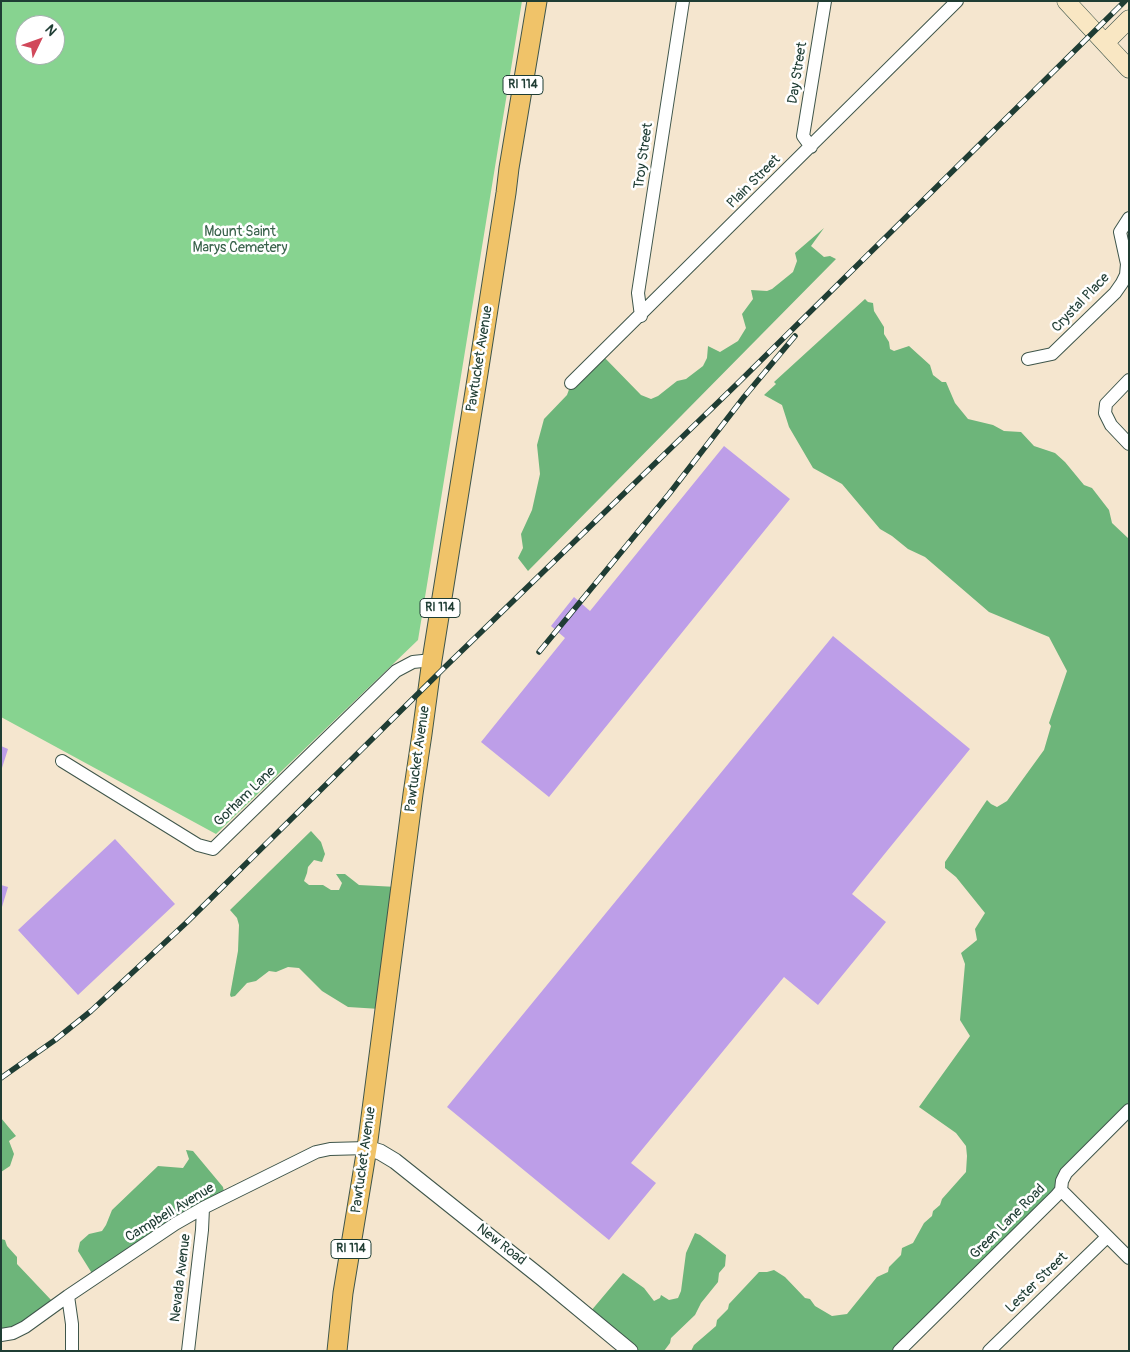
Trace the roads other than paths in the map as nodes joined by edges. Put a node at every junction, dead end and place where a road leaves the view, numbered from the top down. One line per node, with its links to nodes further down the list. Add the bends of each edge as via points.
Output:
1 (537, 1): 16 (main road, Pawtucket Avenue / RI 114)
2 (683, 1): 11 (street, Troy Street, via 638,293)
3 (825, 1): 9 (street, Day Street, via 803,136)
4 (957, 1): 9 (street, Plain Street)
5 (1066, 1): 7 (main road)
6 (1129, 19): 7 (main road)
7 (1105, 43): 8 (main road)
8 (1129, 68)
9 (811, 147): 11 (street, Plain Street)
10 (1129, 218): 12 (street, Crystal Place, via 1120,232 1127,264 1126,275 1115,293 1052,354)
11 (641, 316): 14 (street, Plain Street)
12 (1028, 359)
13 (1129, 380): 15 (street, via 1106,404 1105,412 1111,425)
14 (571, 383)
15 (1129, 444)
16 (432, 660): 17 (street, Gorham Lane, via 414,662 396,672 213,849 198,845); 19 (main road, Pawtucket Avenue / RI 114)
17 (62, 762)
18 (1129, 1110): 20 (street, Green Lane Road, via 1066,1173)
19 (367, 1148): 21 (street, Campbell Avenue, via 316,1152); 28 (main road, Pawtucket Avenue / RI 114); 29 (street, New Road, via 395,1161)
20 (1060, 1190): 22 (street); 30 (street, Green Lane Road)
21 (203, 1208): 24 (street, Campbell Avenue); 27 (street, Nevada Avenue)
22 (1107, 1237): 23 (street); 31 (street, Lester Street)
23 (1129, 1258)
24 (68, 1296): 25 (street, Campbell Avenue, via 25,1327); 26 (street)
25 (1, 1335)
26 (72, 1351)
27 (188, 1351)
28 (336, 1351)
29 (630, 1351)
30 (899, 1351)
31 (988, 1351)

